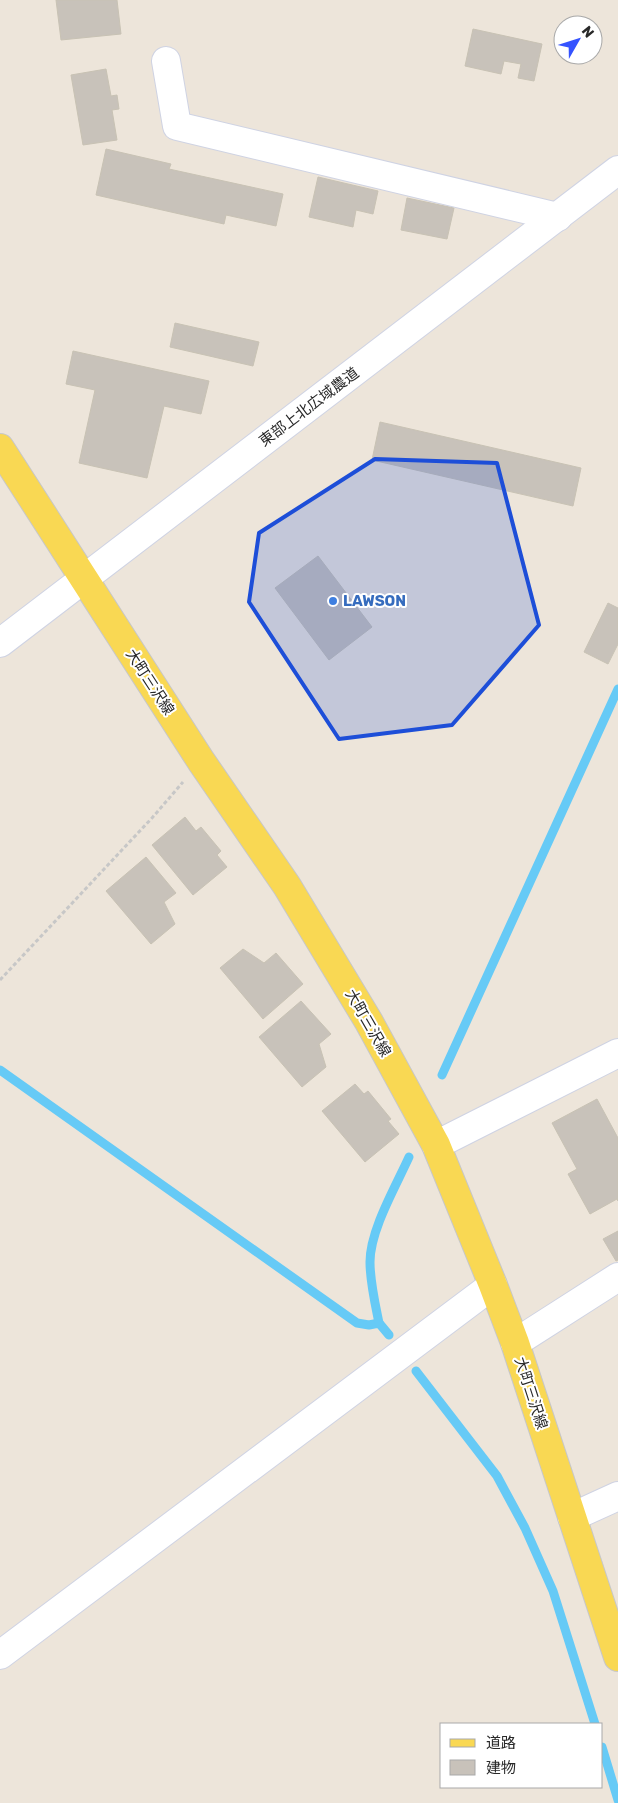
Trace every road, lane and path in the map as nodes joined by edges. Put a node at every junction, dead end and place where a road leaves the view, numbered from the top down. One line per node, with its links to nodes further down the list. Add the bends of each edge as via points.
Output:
1 (166, 60): 3 (street, via 178,126)
2 (618, 170): 3 (street, 東部上北広域農道)
3 (558, 217): 5 (street, 東部上北広域農道)
4 (0, 448): 5 (main road, 大町三沢線)
5 (84, 579): 6 (street, 東部上北広域農道); 7 (main road, 大町三沢線)
6 (0, 643)
7 (201, 761): 8 (path); 10 (main road, 大町三沢線, via 287,886 369,1022)
8 (0, 980)
9 (618, 1053): 10 (street)
10 (436, 1145): 12 (main road, 大町三沢線)
11 (618, 1278): 13 (street)
12 (493, 1284): 13 (main road, 大町三沢線); 16 (street)
13 (515, 1343): 15 (main road, 大町三沢線)
14 (618, 1496): 15 (street)
15 (572, 1517): 17 (main road, 大町三沢線)
16 (0, 1655)
17 (618, 1658)

